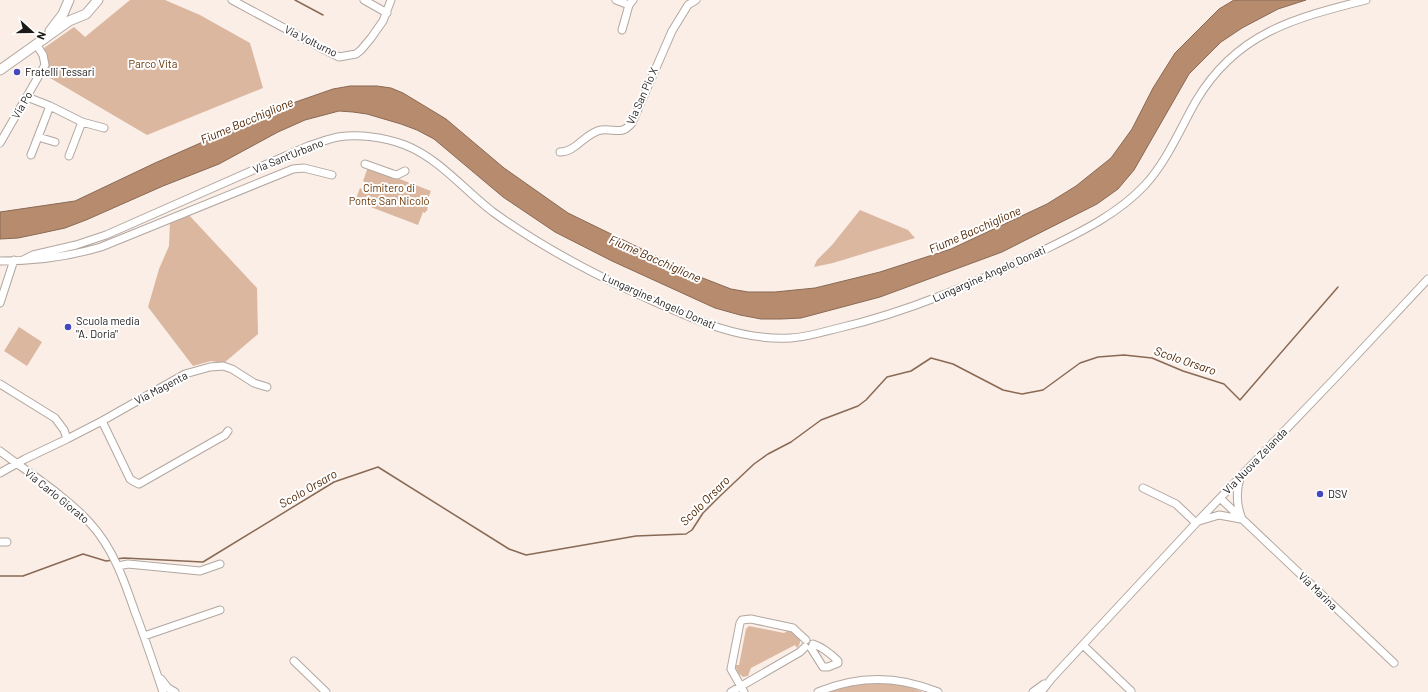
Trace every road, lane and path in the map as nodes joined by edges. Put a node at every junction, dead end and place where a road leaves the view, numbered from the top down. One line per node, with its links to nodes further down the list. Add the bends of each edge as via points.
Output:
1 (232, 0): 10 (street, Via Volturno, via 339,57 352,55 360,50 378,29)
2 (364, 0): 10 (street)
3 (391, 0): 10 (street, Via Volturno)
4 (616, 0): 9 (street)
5 (696, 0): 22 (street, Via San Pio X, via 688,5 672,31 632,123 627,129 601,130 587,135 568,150)
6 (1366, 0): 28 (street, Lungargine Angelo Donati, via 1318,12 1282,25 1240,49 1202,91 1161,165 1145,186 1123,206 1073,236 978,281 865,322 790,338 731,332 690,318 619,285)
7 (68, 1): 11 (main road, via 72,13); 13 (main road, via 56,23)
8 (94, 2): 11 (main road)
9 (631, 2): 12 (street)
10 (387, 13)
11 (83, 15): 13 (main road, via 69,21)
12 (622, 30)
13 (38, 43): 14 (main road); 15 (street, Via Po, via 45,65)
14 (0, 70)
15 (27, 97): 16 (street); 21 (street, Via Po)
16 (50, 106): 17 (street); 19 (street)
17 (82, 122): 18 (street); 24 (street)
18 (104, 128)
19 (38, 137): 20 (street); 23 (street)
20 (55, 142)
21 (0, 143)
22 (560, 152)
23 (31, 155)
24 (69, 156)
25 (365, 164): 26 (street, via 397,175)
26 (405, 171)
27 (332, 176): 30 (street, Via Sant'Urbano, via 304,168 288,170 101,247 57,258)
28 (537, 242): 30 (street, Via Sant'Urbano, via 489,209 422,154 395,142 359,136 338,137 308,146 106,235)
29 (7, 260): 30 (street, Via Sant'Urbano); 32 (street, via 6,281)
30 (23, 260)
31 (1428, 279): 41 (street, Via Nuova Zelanda)
32 (0, 303)
33 (0, 384): 37 (street, via 55,418)
34 (268, 387): 35 (street, Via Magenta, via 254,383 228,367 210,367 184,374)
35 (102, 421): 36 (street, via 130,479 139,484); 37 (street, Via Magenta)
36 (228, 431)
37 (67, 439): 39 (street, Via Magenta)
38 (0, 451): 39 (street, Via Carlo Giorato)
39 (14, 462): 40 (street); 46 (street, Via Carlo Giorato, via 81,514 97,531)
40 (0, 473)
41 (1240, 477): 43 (street, Via Nuova Zelanda); 44 (street, via 1236,494)
42 (1143, 488): 45 (street, via 1176,504)
43 (1220, 498): 44 (street, Via Marina); 45 (street, Via Nuova Zelanda)
44 (1242, 519): 45 (street, via 1219,514); 52 (street, Via Marina)
45 (1197, 522): 50 (street, Via Nuova Zelanda)
46 (118, 564): 47 (street, via 200,571); 49 (street, Via Carlo Giorato)
47 (220, 564)
48 (220, 610): 49 (street)
49 (144, 636): 56 (street, Via Carlo Giorato)
50 (1083, 645): 53 (street, Via Nuova Zelanda); 65 (street)
51 (294, 661): 58 (street)
52 (1394, 663)
53 (1052, 678): 63 (street, Via Nuova Zelanda); 64 (street, Via Nuova Zelanda)
54 (925, 686): 60 (street, via 868,679); 61 (street); 62 (street)
55 (743, 689): 55 (street, via 731,669 742,620 751,619 793,628 809,645); 59 (street)
56 (166, 691): 57 (street)
57 (175, 692)
58 (326, 692)
59 (731, 692)
60 (818, 692)
61 (932, 692)
62 (938, 692)
63 (1033, 692)
64 (1041, 692)
65 (1131, 692)

